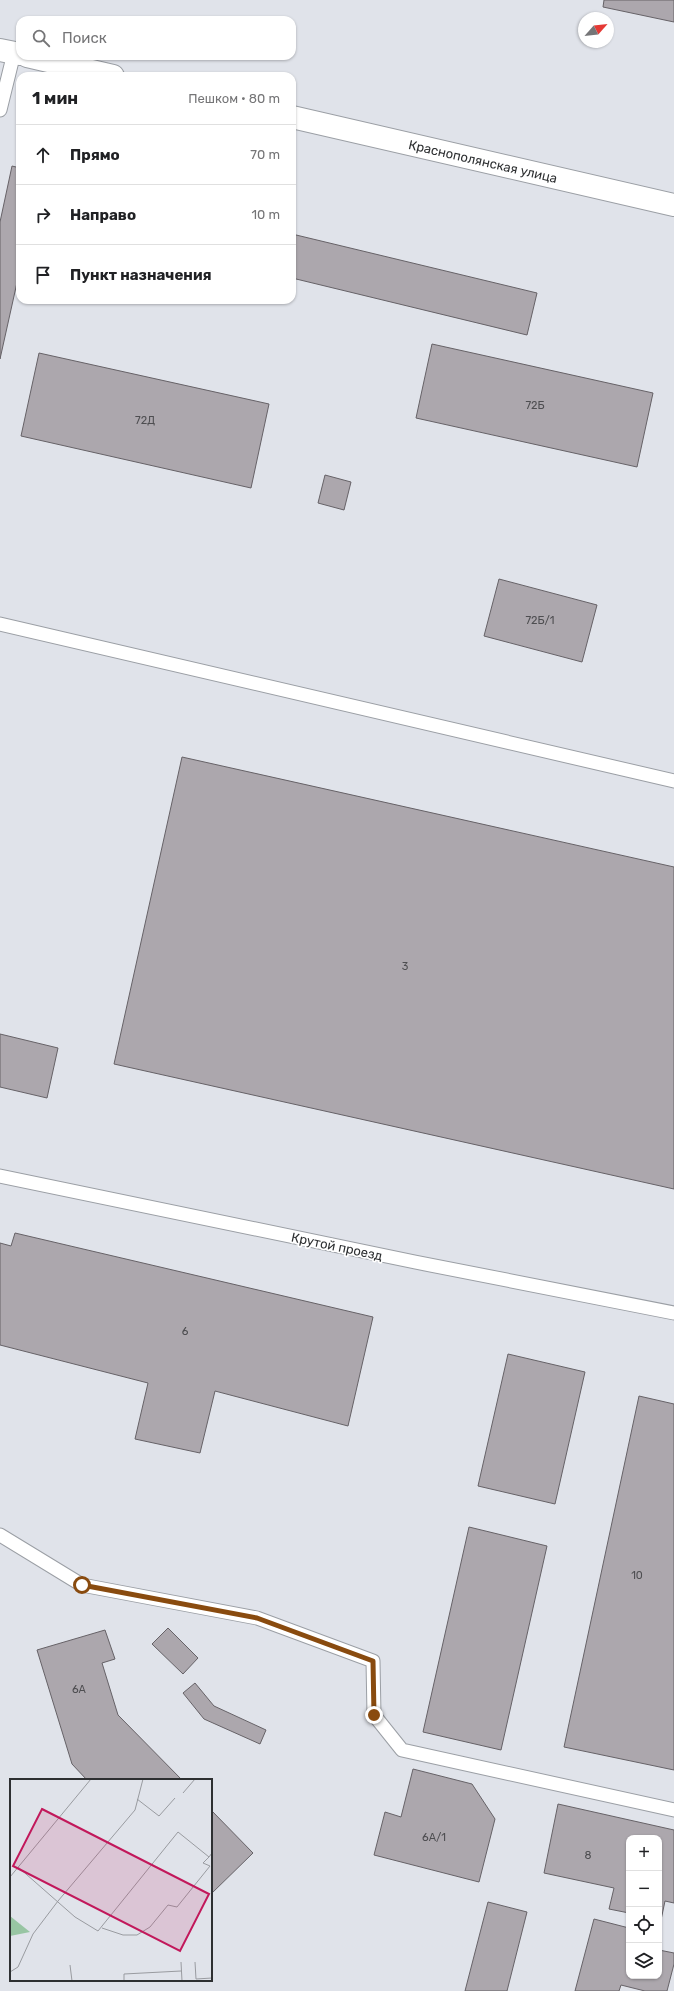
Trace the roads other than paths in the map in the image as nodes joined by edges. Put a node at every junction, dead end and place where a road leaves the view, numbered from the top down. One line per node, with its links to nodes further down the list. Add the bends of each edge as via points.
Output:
1 (15, 53): 4 (lane)
2 (45, 60): 3 (main road)
3 (96, 72)
4 (0, 110)
5 (296, 118): 6 (main road, Краснополянская улица)
6 (674, 205)
7 (0, 624): 8 (lane)
8 (674, 781)
9 (0, 1176): 10 (lane, Крутой проезд)
10 (674, 1313)
11 (0, 1535): 12 (lane, via 82,1585 257,1618 373,1661 374,1715 402,1750)
12 (674, 1810)

